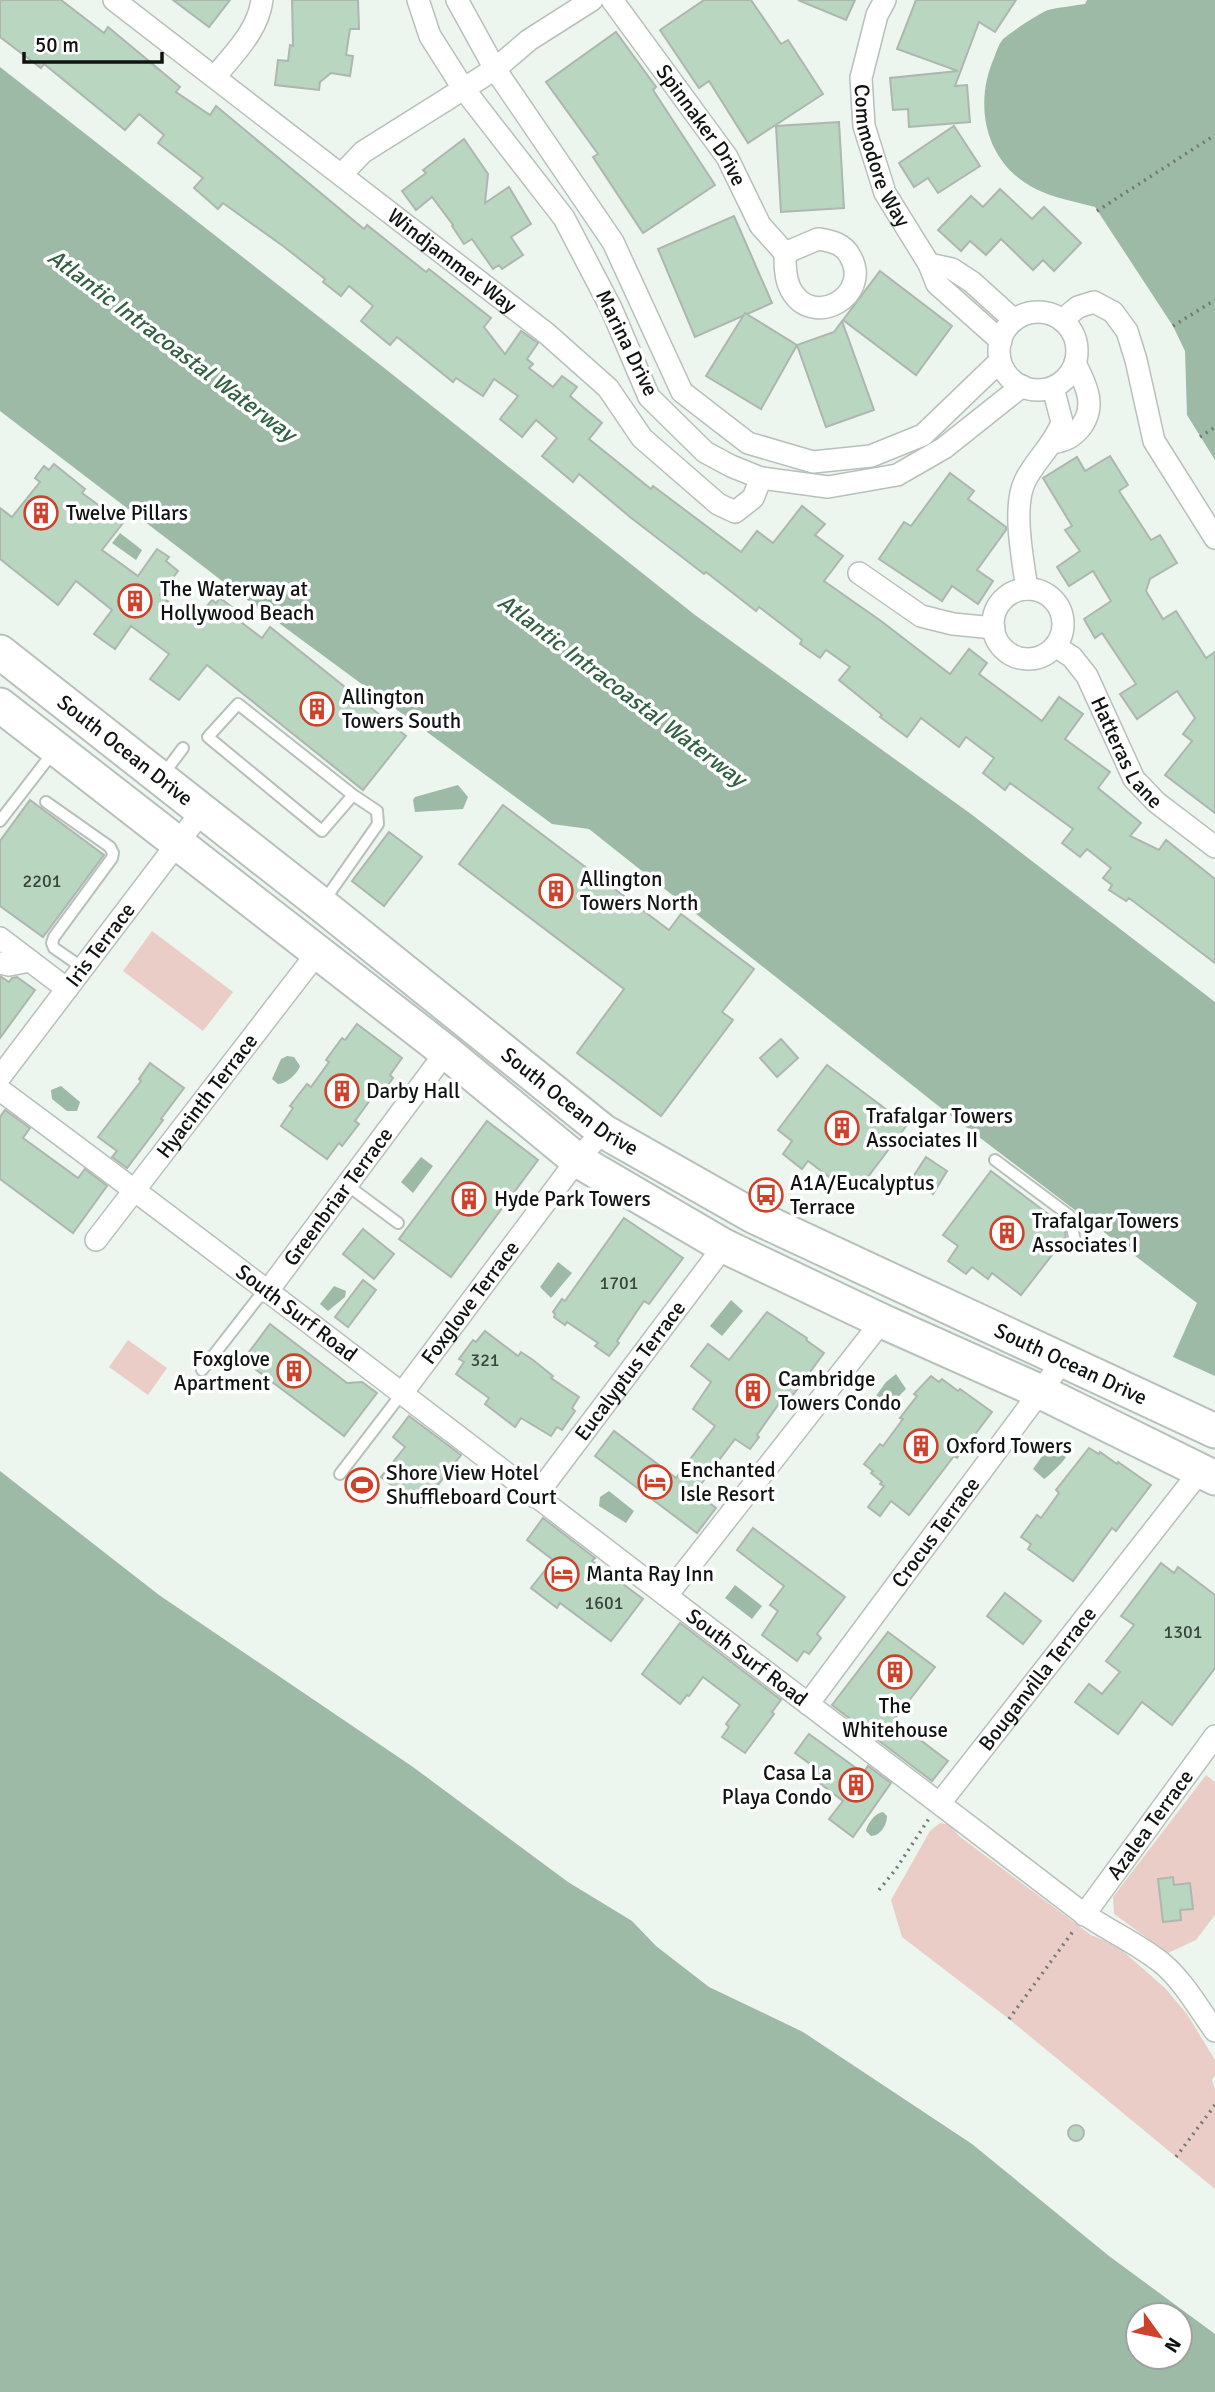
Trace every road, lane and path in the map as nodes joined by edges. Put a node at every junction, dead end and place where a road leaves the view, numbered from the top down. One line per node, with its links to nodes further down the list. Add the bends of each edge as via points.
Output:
1 (114, 0): 9 (street, Windjammer Way)
2 (262, 0): 9 (street, via 250,33)
3 (418, 0): 10 (street, Marina Drive, via 430,36)
4 (457, 0): 8 (street, Marina Drive)
5 (592, 0): 8 (street)
6 (612, 0): 14 (street, Spinnaker Drive, via 727,157 760,225)
7 (885, 0): 15 (street, Commodore Way, via 861,78 864,126 886,193)
8 (495, 69): 10 (street); 20 (street, Marina Drive, via 613,242 682,392 748,443 813,462 871,456 923,435)
9 (215, 77): 12 (street, Windjammer Way)
10 (463, 88): 12 (street, via 363,152); 27 (street, Marina Drive, via 564,218 611,308 649,397 705,452)
11 (1215, 135): 13 (path)
12 (342, 174): 27 (street, Windjammer Way, via 590,370 642,438 718,504 735,512 753,498)
13 (1097, 211)
14 (785, 253)
15 (929, 264): 17 (street, via 952,269 972,282); 20 (street, Commodore Way, via 937,284)
16 (1215, 300): 19 (path)
17 (1014, 320): 18 (street, via 1034,311); 20 (street, Marina Drive, via 1003,332)
18 (1062, 320): 21 (street, via 1075,337); 28 (street, via 1094,302 1113,312 1127,331 1154,441)
19 (1173, 327)
20 (1001, 351): 22 (street, via 1012,380)
21 (1076, 363): 23 (street); 26 (street, via 1091,405 1075,435)
22 (1022, 386): 23 (street); 27 (street, Marina Drive, via 944,448 897,475 828,487)
23 (1054, 388): 26 (street, via 1062,422)
24 (1215, 427): 25 (path)
25 (1200, 437)
26 (1051, 443): 30 (street, via 1023,485 1020,507)
27 (761, 478)
28 (1215, 538)
29 (859, 573): 31 (street, via 921,616)
30 (1027, 589): 31 (street, via 1016,591 999,606); 32 (street, via 1049,595 1062,613 1061,636)
31 (994, 628): 32 (street, via 1004,648 1024,659 1046,654)
32 (1055, 646): 43 (street, Hatteras Lane, via 1072,657 1087,676 1134,779)
33 (0, 652): 37 (main road, South Ocean Drive)
34 (0, 705): 36 (main road, South Ocean Drive)
35 (183, 748): 37 (lane)
36 (56, 749): 41 (lane); 42 (main road, South Ocean Drive)
37 (160, 778): 40 (main road, South Ocean Drive)
38 (353, 795): 38 (lane, via 322,831 208,737 238,704); 44 (lane, via 377,811 378,824)
39 (46, 802): 49 (lane, via 113,853 52,943)
40 (202, 811): 42 (street, Iris Terrace); 44 (main road, South Ocean Drive)
41 (0, 821)
42 (179, 842): 46 (main road, South Ocean Drive); 49 (street, Iris Terrace)
43 (1215, 847)
44 (321, 905): 54 (main road, South Ocean Drive)
45 (0, 938): 47 (street)
46 (318, 951): 51 (main road, South Ocean Drive); 58 (street, Hyacinth Terrace)
47 (30, 961): 48 (street); 50 (street)
48 (0, 963)
49 (83, 968): 50 (street, Iris Terrace)
50 (67, 989): 52 (street, Iris Terrace)
51 (446, 1052): 55 (main road, South Ocean Drive); 57 (street, Greenbriar Terrace)
52 (0, 1077)
53 (0, 1090): 58 (street, South Surf Road)
54 (603, 1131): 55 (street, Foxglove Terrace); 65 (main road, South Ocean Drive, via 753,1216)
55 (577, 1160): 62 (main road, South Ocean Drive); 67 (street, Foxglove Terrace)
56 (995, 1160): 61 (lane, via 1070,1216)
57 (347, 1185): 59 (lane); 63 (street, Greenbriar Terrace)
58 (134, 1189): 60 (street, Hyacinth Terrace); 63 (street, South Surf Road)
59 (398, 1223)
60 (96, 1240)
61 (1075, 1242)
62 (724, 1246): 64 (main road, South Ocean Drive); 72 (street, Eucalyptus Terrace)
63 (267, 1292): 66 (lane, Greenbriar Terrace); 67 (street, South Surf Road)
64 (882, 1321): 68 (main road, South Ocean Drive); 73 (street)
65 (1063, 1361): 68 (street, Crocus Terrace); 69 (main road, South Ocean Drive)
66 (202, 1370)
67 (402, 1392): 70 (lane, Foxglove Terrace); 72 (street, South Surf Road)
68 (1041, 1392): 71 (main road, South Ocean Drive); 74 (street, Crocus Terrace)
69 (1215, 1431)
70 (340, 1474)
71 (1208, 1474): 76 (street, Bouganvilla Terrace)
72 (535, 1497): 73 (street, South Surf Road)
73 (667, 1595): 74 (street, South Surf Road)
74 (808, 1704): 76 (street, South Surf Road)
75 (1215, 1736): 78 (street, Azalea Terrace)
76 (940, 1803): 77 (path); 78 (street, South Surf Road)
77 (879, 1890)
78 (1081, 1920): 79 (path); 80 (street, South Surf Road, via 1143,1949 1166,1966)
79 (1009, 2019)
80 (1215, 2031)
81 (1215, 2105): 82 (path)
82 (1176, 2157)

